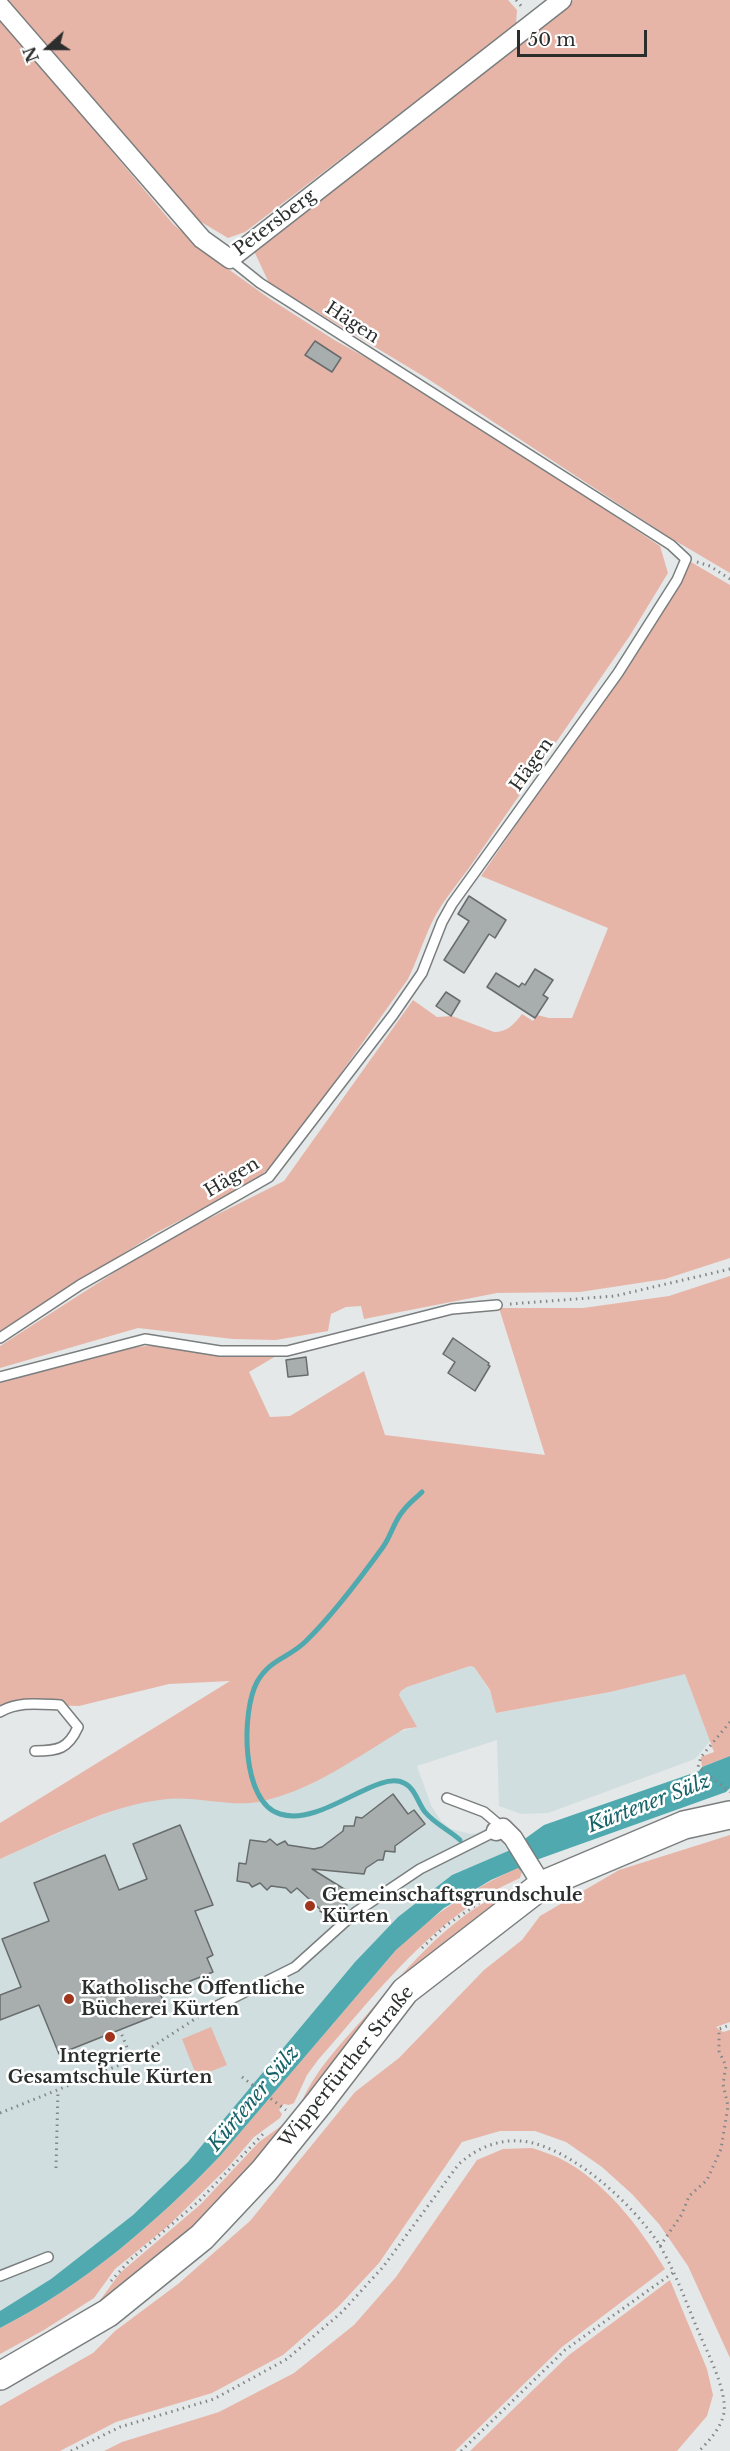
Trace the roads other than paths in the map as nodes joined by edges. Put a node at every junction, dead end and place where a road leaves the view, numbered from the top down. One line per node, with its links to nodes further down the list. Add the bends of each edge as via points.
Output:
1 (562, 0): 3 (street, Petersberg)
2 (0, 6): 3 (street, Petersberg, via 202,239)
3 (230, 259): 5 (lane, Hägen, via 260,283 671,545 686,559 677,580 618,673 452,904 422,972 270,1177 80,1285)
4 (497, 1305): 6 (lane, via 452,1308 287,1351 220,1352 145,1339)
5 (0, 1338)
6 (0, 1377)
7 (0, 1712): 8 (lane, via 32,1703 60,1706 78,1727 72,1741 64,1746)
8 (35, 1751)
9 (447, 1798): 11 (lane, via 484,1812)
10 (730, 1815): 12 (main road, Wipperfürther Straße, via 684,1825)
11 (504, 1832): 12 (street); 13 (lane, via 420,1869 365,1906 295,1967)
12 (538, 1879): 16 (main road, Wipperfürther Straße, via 405,1991 264,2171 202,2237 108,2313)
13 (208, 2010)
14 (48, 2258): 15 (lane)
15 (0, 2276)
16 (0, 2376)

